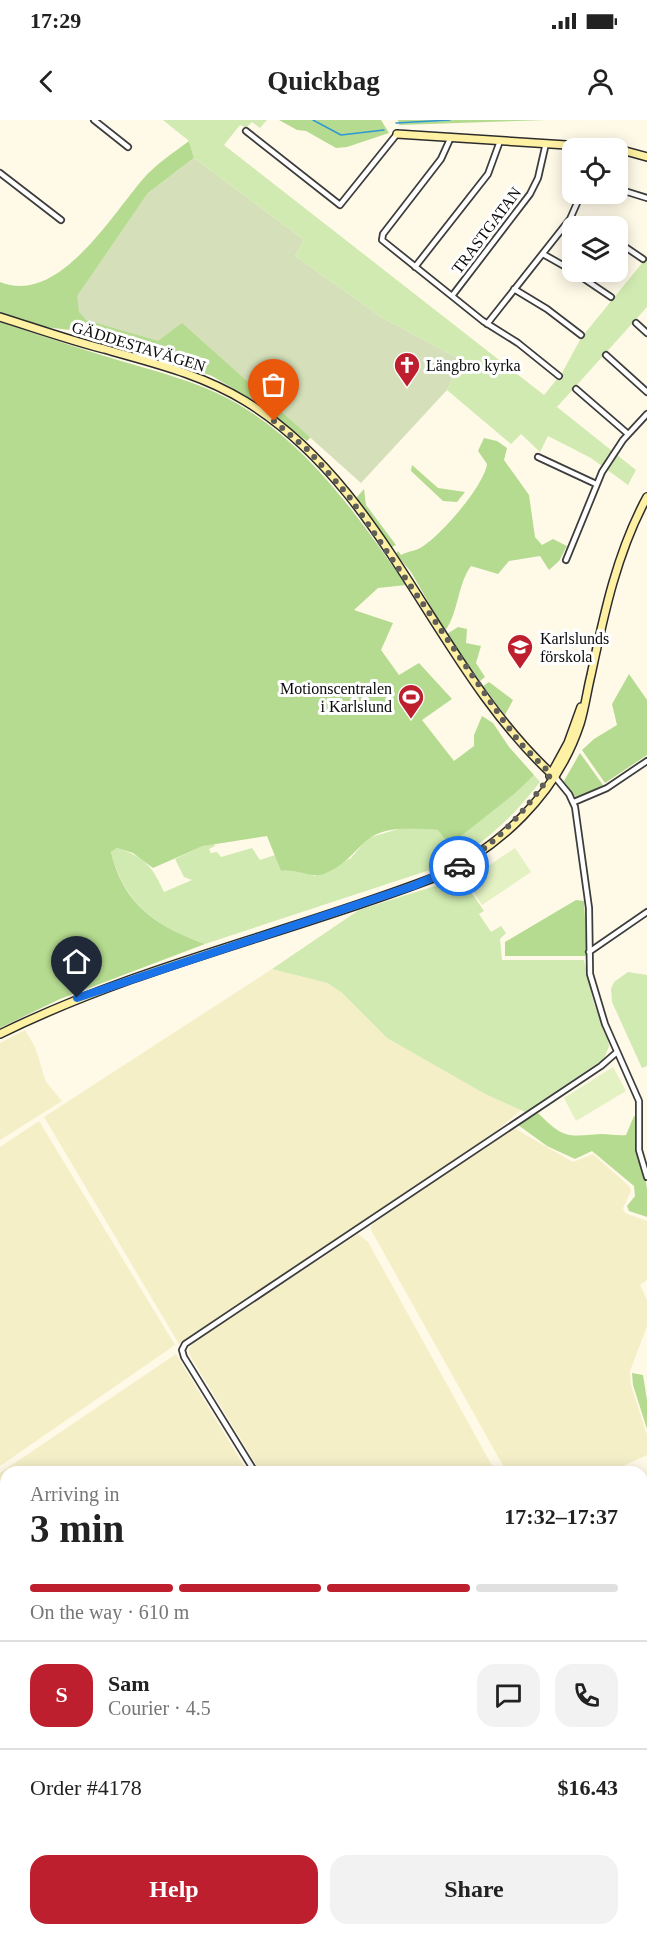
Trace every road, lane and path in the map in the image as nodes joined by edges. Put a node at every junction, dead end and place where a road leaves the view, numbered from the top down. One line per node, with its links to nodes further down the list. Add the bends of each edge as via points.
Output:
1 (94, 120): 8 (street)
2 (246, 131): 3 (street, via 340,205)
3 (397, 134): 4 (street)
4 (451, 137): 5 (street); 20 (street, via 441,159 381,237)
5 (500, 141): 6 (street); 20 (street, via 488,174)
6 (546, 143): 7 (street); 23 (street, TRASTGATAN, via 530,194)
7 (562, 144)
8 (128, 147)
9 (628, 152): 10 (street)
10 (647, 157)
11 (0, 173): 14 (street)
12 (628, 192): 13 (street)
13 (647, 198)
14 (62, 220)
15 (562, 229): 17 (street)
16 (628, 249): 18 (street)
17 (543, 254): 19 (street); 22 (street)
18 (643, 259)
19 (562, 264)
20 (415, 267): 23 (street)
21 (590, 282): 24 (street)
22 (514, 290): 27 (street); 29 (street)
23 (452, 296): 27 (street)
24 (611, 297)
25 (0, 317): 41 (street, GÄDDESTAVÄGEN, via 194,376 230,392 274,421 309,451 348,495 494,709)
26 (636, 323): 28 (street)
27 (488, 324): 31 (street)
28 (647, 333)
29 (581, 335)
30 (606, 355): 33 (street)
31 (559, 376)
32 (576, 389): 35 (street)
33 (647, 392)
34 (647, 414): 35 (street)
35 (628, 434): 37 (street)
36 (538, 457): 37 (street)
37 (596, 484): 39 (street)
38 (647, 497): 41 (street, via 629,535 591,677)
39 (566, 560)
40 (647, 761): 42 (street, via 607,788)
41 (553, 776): 42 (street); 45 (street, via 496,840 457,867 123,981)
42 (573, 802): 44 (street, via 589,908)
43 (647, 912): 44 (street)
44 (590, 952): 46 (street, via 593,988)
45 (0, 1034)
46 (617, 1052): 48 (street, via 637,1096); 50 (street, via 185,1344 184,1357)
47 (647, 1113): 48 (street)
48 (641, 1115): 49 (street, via 639,1150)
49 (647, 1178)
50 (251, 1466)

